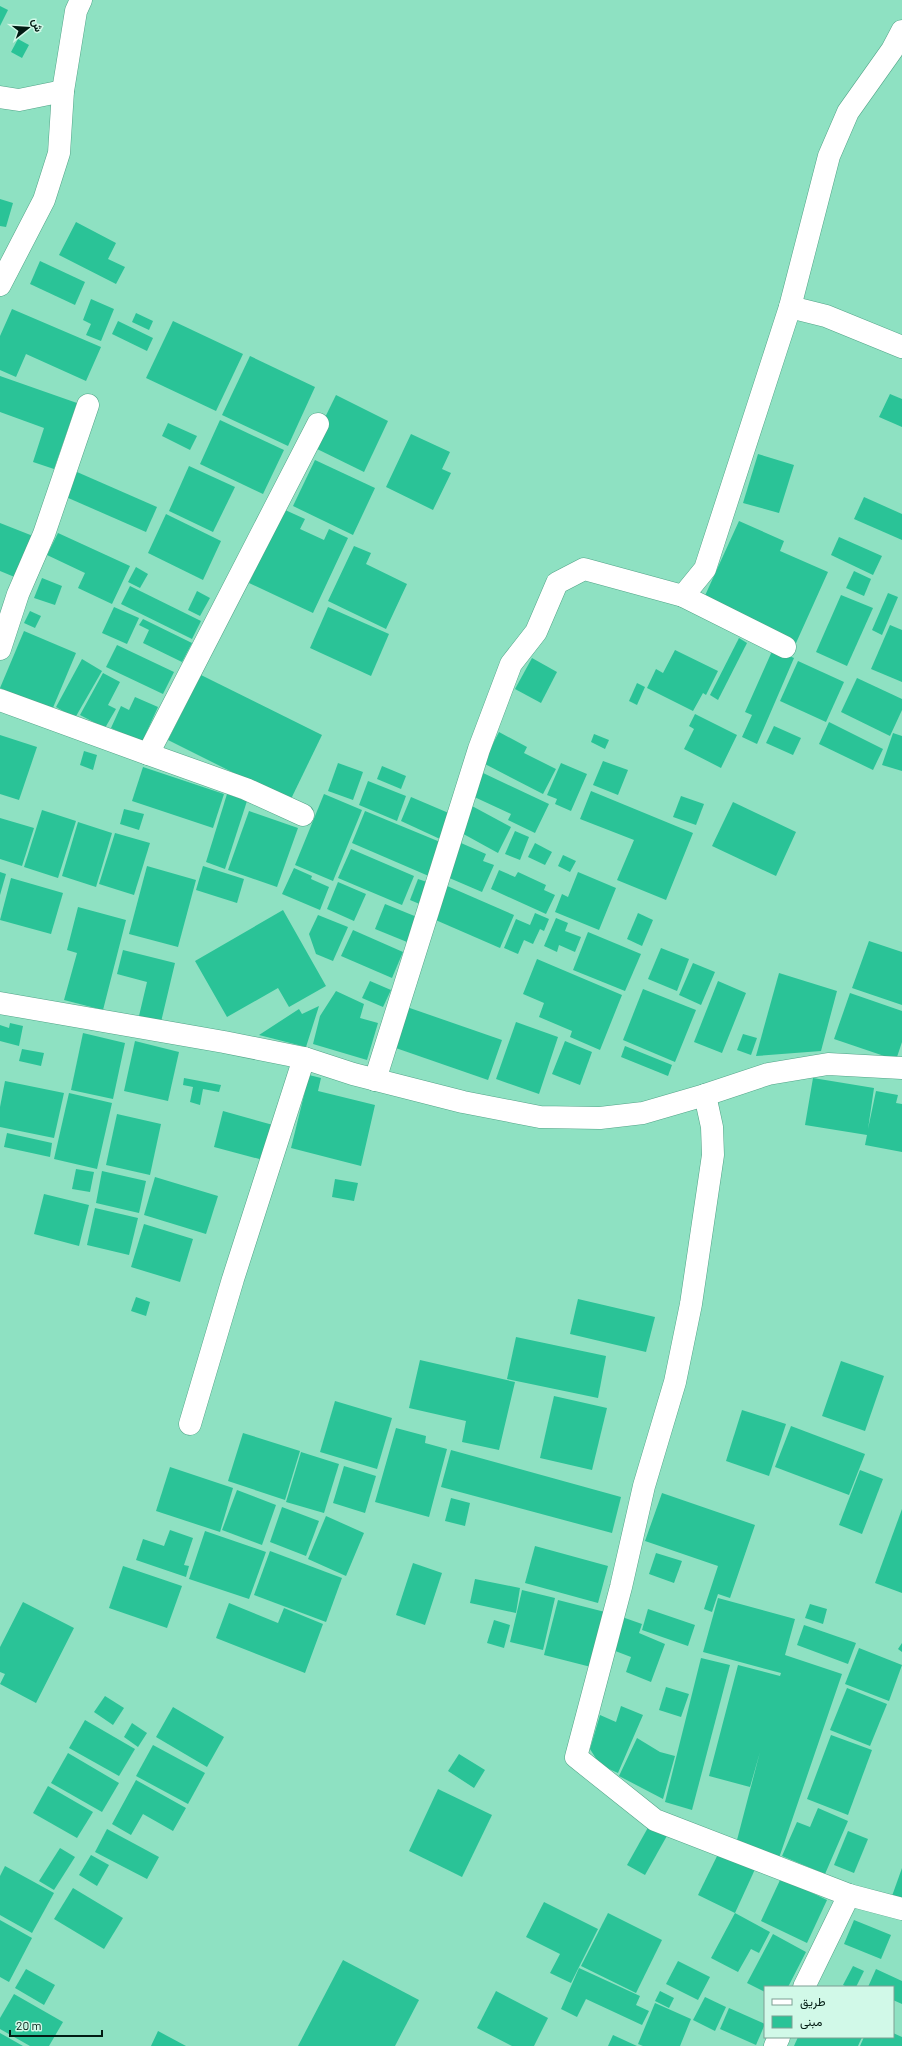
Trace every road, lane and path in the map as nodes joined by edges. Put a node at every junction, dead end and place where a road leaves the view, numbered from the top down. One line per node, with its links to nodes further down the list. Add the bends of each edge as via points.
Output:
1 (80, 0): 3 (street)
2 (902, 31): 6 (street, via 892,50 848,112 829,156)
3 (63, 91): 4 (street, via 19,100); 5 (street, via 59,153 44,200)
4 (0, 98)
5 (0, 285)
6 (790, 307): 7 (street, via 826,316); 11 (street, via 705,569)
7 (902, 347)
8 (88, 405): 10 (street, via 44,534)
9 (318, 424): 15 (street)
10 (9, 591): 13 (street)
11 (683, 596): 12 (street); 20 (street, via 584,568 557,583 536,632 510,664 478,749)
12 (785, 647)
13 (0, 649)
14 (0, 700): 15 (street)
15 (148, 754): 16 (street, via 246,789)
16 (303, 815)
17 (0, 1004): 18 (street)
18 (304, 1058): 20 (street); 22 (street, via 233,1279)
19 (902, 1068): 21 (street, via 828,1064 768,1074)
20 (375, 1080): 21 (street, via 463,1102 540,1117 600,1118 644,1113)
21 (705, 1095): 23 (street, via 712,1126 712,1155 691,1304 675,1382 644,1486 621,1587 576,1757 654,1820)
22 (190, 1424)
23 (848, 1895): 24 (street); 25 (street)
24 (902, 1909)
25 (804, 1986)

